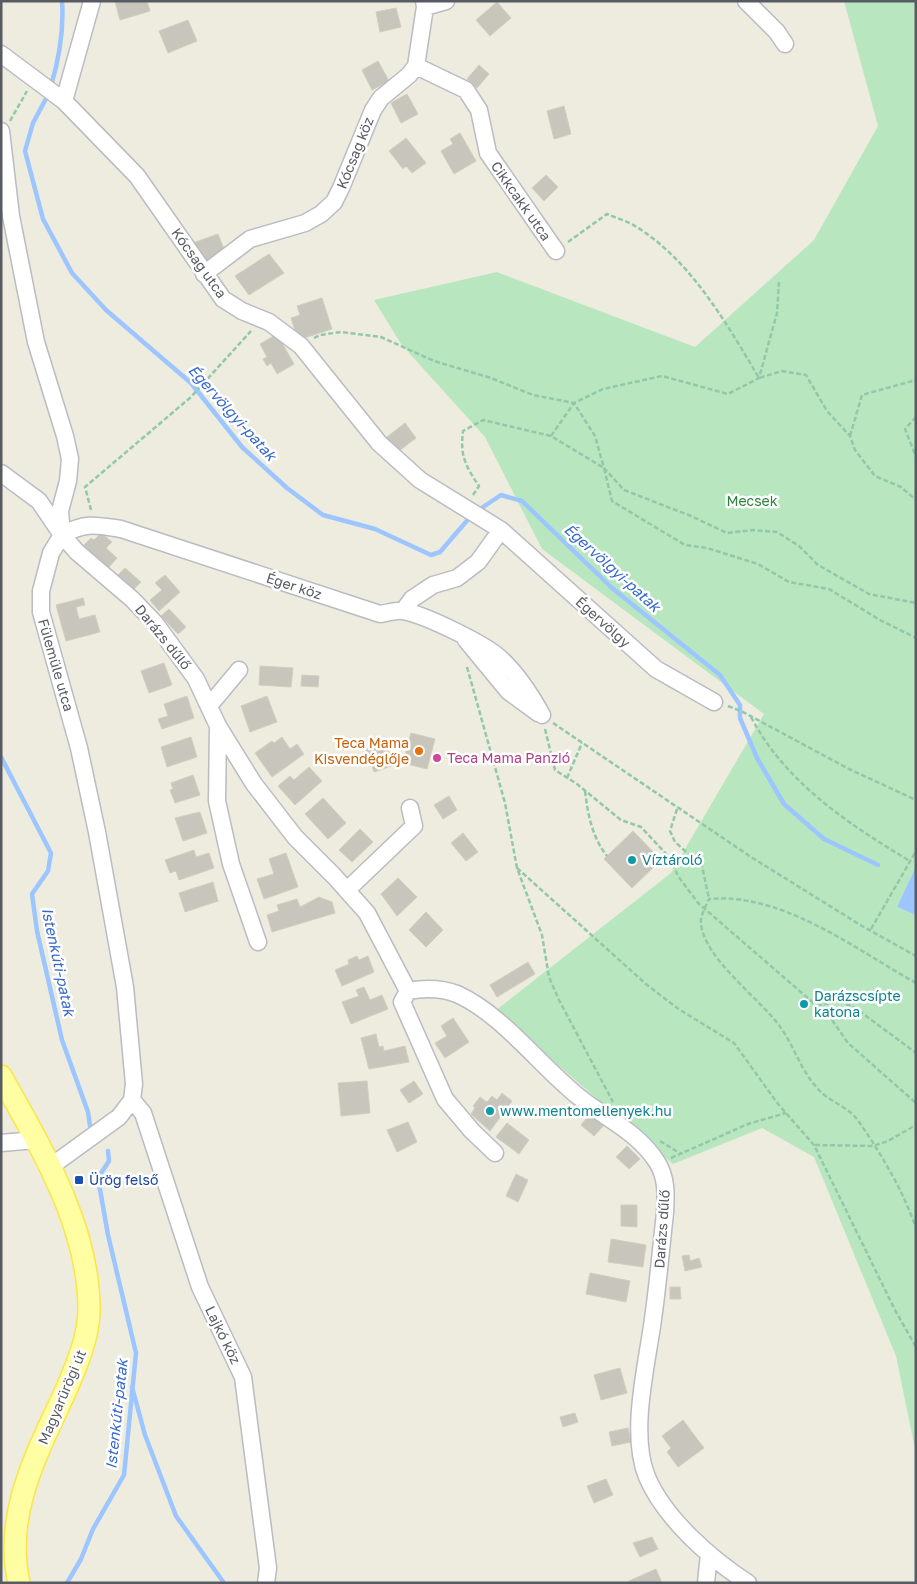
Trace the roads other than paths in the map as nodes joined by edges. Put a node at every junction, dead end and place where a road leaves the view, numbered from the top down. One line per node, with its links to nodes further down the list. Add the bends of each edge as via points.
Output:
1 (92, 1): 8 (street)
2 (446, 1): 4 (street)
3 (746, 1): 5 (street)
4 (425, 4): 7 (street)
5 (785, 44)
6 (1, 54): 8 (street, Kócsag utca)
7 (416, 66): 10 (street, Cikkcakk utca, via 466,90 479,110 488,153); 11 (street, Kócsag köz, via 410,75 380,98 372,110 341,188 327,208 305,223 250,239)
8 (60, 98): 11 (street, Kócsag utca, via 137,176)
9 (1, 133): 14 (street, via 11,216 36,342 70,460 60,511)
10 (556, 251)
11 (204, 274): 13 (street, Kócsag utca, via 223,299 286,333 301,346 379,443 420,480)
12 (1, 473): 14 (street, Darázs dűlő, via 39,501)
13 (502, 530): 15 (street, via 478,562 457,578 433,585 412,599); 17 (street, Égervölgy, via 656,669)
14 (62, 535): 15 (street, Éger köz, via 76,526 94,524 122,529 380,614); 18 (street, Darázs dűlő, via 155,623 196,678); 26 (street, Fülemüle utca, via 51,553 41,591 41,612 79,748 126,987 134,1084)
15 (403, 611): 19 (street, via 486,647 502,659 528,690)
16 (239, 670): 18 (street)
17 (714, 702)
18 (209, 706): 20 (street, Darázs dűlő)
19 (542, 715)
20 (218, 726): 22 (street, Darázs dűlő, via 254,784 294,837); 23 (street, Darázs dűlő, via 217,801 231,864)
21 (410, 808): 22 (street, via 414,826)
22 (347, 890): 24 (street, Darázs dűlő, via 367,913)
23 (258, 942)
24 (408, 991): 29 (street, Darázs dűlő, via 402,1002 446,1099 472,1131); 31 (street, Darázs dűlő, via 428,988 457,994 494,1018 579,1098 630,1132 658,1163 666,1187 665,1213 642,1400 641,1449 647,1476 658,1500)
25 (1, 1076): 27 (main road, Magyarürögi út)
26 (132, 1100): 30 (street, via 118,1117); 33 (street, Lajkó köz, via 143,1113 200,1287 243,1377 268,1568)
27 (36, 1140): 28 (street); 30 (main road, Magyarürögi út)
28 (1, 1143)
29 (496, 1153)
30 (50, 1167): 32 (main road, Magyarürögi út, via 71,1218 86,1272 89,1314 78,1362 22,1492 15,1527 15,1567)
31 (709, 1554): 34 (street); 35 (street, Darázs dűlő)
32 (19, 1583)
33 (266, 1583)
34 (706, 1583)
35 (748, 1583)

